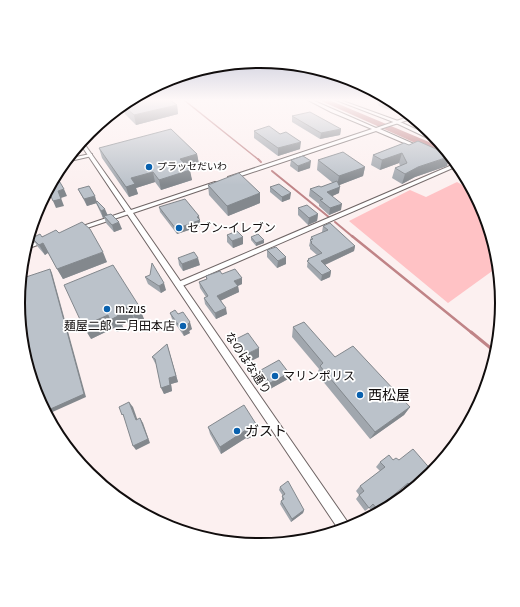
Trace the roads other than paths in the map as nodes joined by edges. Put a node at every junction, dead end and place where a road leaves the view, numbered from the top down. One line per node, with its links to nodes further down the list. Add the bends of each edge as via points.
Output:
1 (408, 128): 3 (street)
2 (376, 129): 5 (street); 9 (street)
3 (424, 135)
4 (85, 147): 6 (street, なのはな通り)
5 (425, 150)
6 (90, 155): 7 (street); 9 (street, なのはな通り)
7 (75, 159)
8 (451, 167): 13 (street)
9 (130, 212): 10 (street); 13 (street, なのはな通り)
10 (72, 232)
11 (51, 239): 12 (street)
12 (33, 245)
13 (178, 285): 14 (street, なのはな通り)
14 (343, 524)

